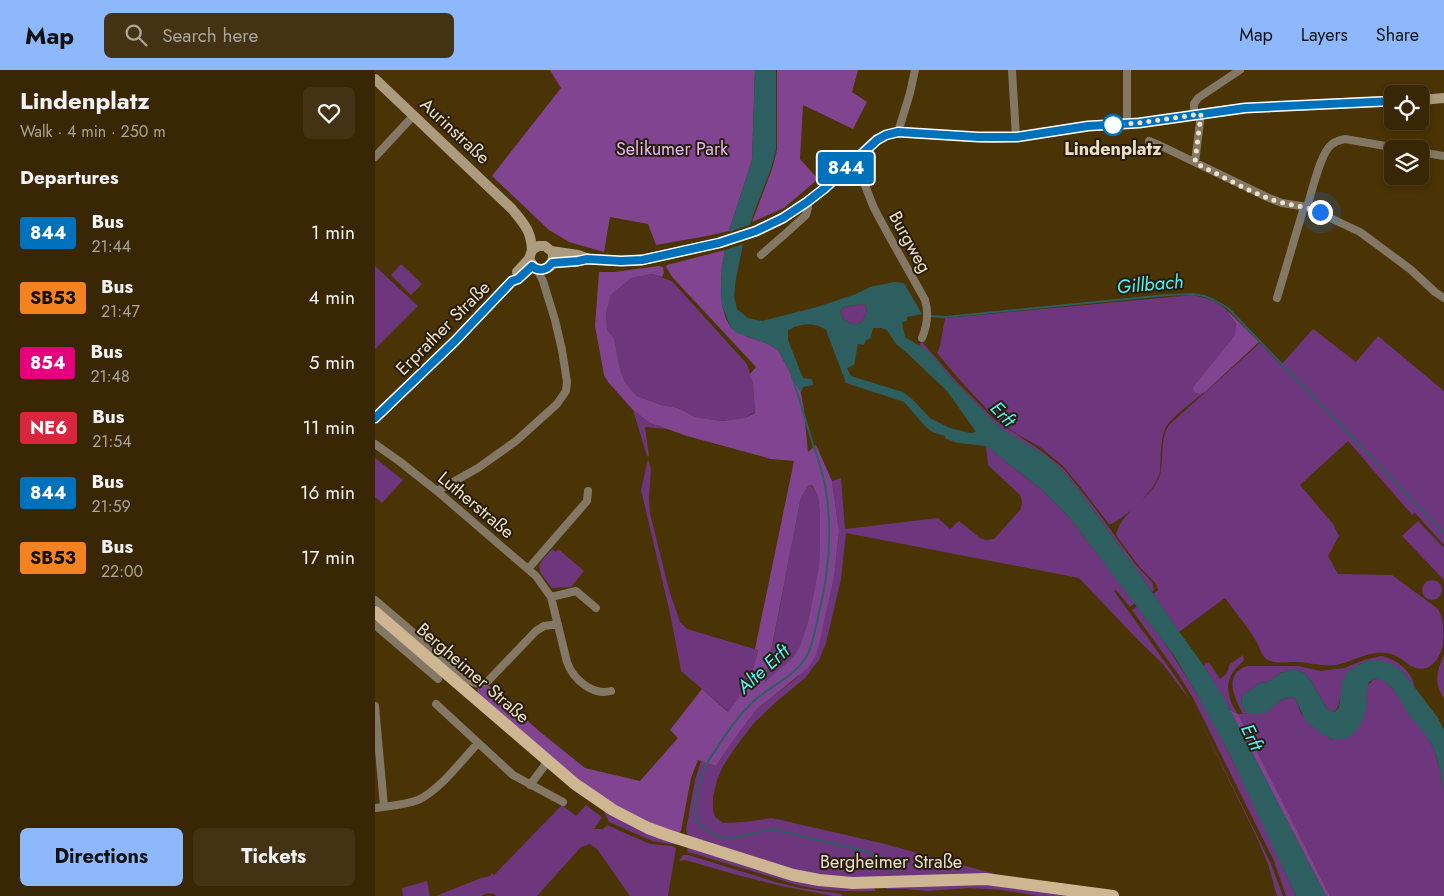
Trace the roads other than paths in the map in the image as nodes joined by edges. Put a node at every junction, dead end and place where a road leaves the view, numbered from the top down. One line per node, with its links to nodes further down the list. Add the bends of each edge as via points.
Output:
1 (915, 70): 12 (street)
2 (1012, 70): 13 (street)
3 (1127, 70): 11 (street)
4 (1240, 70): 10 (street, via 1197,98 1194,104)
5 (375, 79): 9 (main road, Aurinstraße)
6 (1444, 98): 7 (main road)
7 (1429, 99)
8 (1384, 101): 10 (main road, via 1264,107)
9 (414, 115): 18 (street); 23 (main road, Aurinstraße)
10 (1197, 115): 11 (main road); 20 (street)
11 (1127, 125): 13 (main road, via 1088,126)
12 (898, 132): 13 (main road); 19 (main road, via 877,140)
13 (1017, 137)
14 (1149, 141): 20 (street)
15 (1384, 146): 22 (street, via 1345,139 1331,144)
16 (1429, 154): 17 (street)
17 (1444, 156)
18 (375, 157)
19 (852, 162): 21 (main road); 30 (street, Burgweg, via 925,300 927,320)
20 (1195, 162): 22 (street, via 1269,198)
21 (807, 202): 25 (street, via 806,215); 26 (main road, via 756,231 719,243 642,260)
22 (1306, 207): 28 (street); 29 (street, via 1360,232)
23 (512, 208): 24 (main road, Aurinstraße, via 534,228); 27 (main road, Aurinstraße, via 528,230)
24 (546, 248): 26 (main road); 27 (main road, Erprather Straße, via 535,248); 27 (main road, via 553,259)
25 (761, 255)
26 (587, 259): 27 (main road)
27 (538, 262): 31 (main road, Erprather Straße, via 512,281); 33 (street, via 562,350 567,382 564,394 542,419 504,450)
28 (1277, 298)
29 (1444, 298)
30 (922, 338)
31 (375, 418)
32 (375, 444): 33 (street, Lutherstraße)
33 (437, 491): 35 (street, Lutherstraße)
34 (588, 491): 35 (street, via 587,501)
35 (529, 569): 36 (street, Lutherstraße)
36 (551, 597): 38 (street, via 576,591); 40 (street, Lutherstraße)
37 (375, 600): 40 (street, Bergheimer Straße, via 472,683 489,681 536,631)
38 (596, 608)
39 (375, 612): 47 (main road, Bergheimer Straße)
40 (558, 624): 43 (street, Lutherstraße, via 567,662 574,676 599,692)
41 (375, 625): 42 (street, Bergheimer Straße)
42 (438, 679)
43 (611, 691)
44 (436, 704): 46 (street)
45 (375, 706): 50 (street)
46 (478, 743): 48 (street, via 513,775); 50 (street, via 425,796 409,803)
47 (548, 761): 48 (street); 52 (main road, Bergheimer Straße, via 593,797 648,828 793,875 853,882 986,879)
48 (530, 785): 49 (street)
49 (563, 802)
50 (384, 806): 51 (street)
51 (375, 808)
52 (1113, 896)

